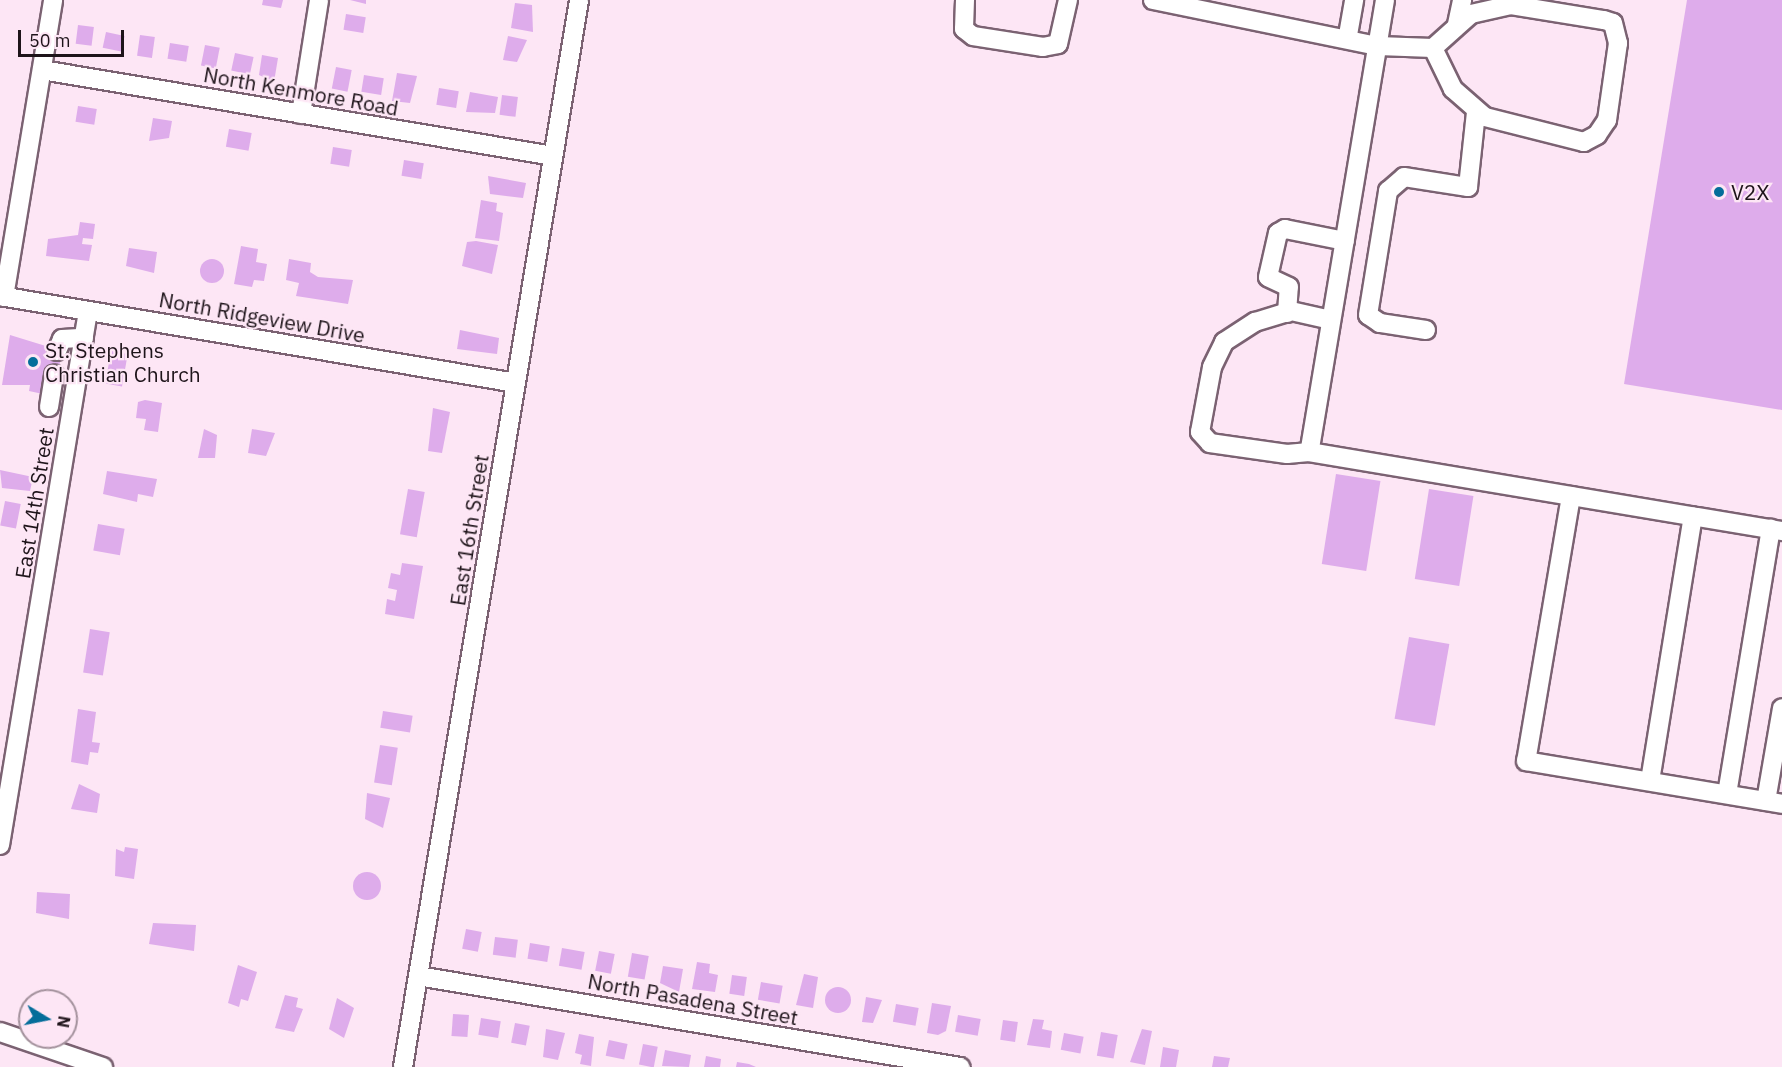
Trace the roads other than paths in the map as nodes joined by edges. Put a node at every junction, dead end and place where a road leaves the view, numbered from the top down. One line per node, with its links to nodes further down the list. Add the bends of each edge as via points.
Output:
1 (53, 0): 14 (street)
2 (319, 0): 16 (street)
3 (579, 0): 17 (street, East 16th Street)
4 (965, 0): 5 (street, via 964,29 973,36 1043,47 1058,44)
5 (1068, 0)
6 (1153, 0): 11 (street)
7 (1354, 0): 11 (street)
8 (1385, 0): 12 (street)
9 (1462, 0): 10 (street)
10 (1457, 24): 13 (street); 15 (street, via 1484,9 1511,5 1604,20 1617,32 1606,120 1597,135 1584,142)
11 (1348, 35): 12 (street)
12 (1378, 45): 13 (street); 18 (street)
13 (1433, 48): 15 (street, via 1453,89)
14 (42, 70): 16 (street, North Kenmore Road); 19 (street)
15 (1476, 112): 23 (street, via 1468,187 1404,177 1388,191 1368,315 1380,323)
16 (301, 114): 17 (street, North Kenmore Road)
17 (553, 156): 27 (street, East 16th Street)
18 (1345, 241): 21 (street, via 1285,229 1278,233 1268,277 1289,287); 22 (street)
19 (2, 297): 20 (street, North Ridgeview Drive)
20 (88, 311): 24 (street, East 14th Street); 27 (street, North Ridgeview Drive)
21 (1287, 313): 22 (street); 29 (street, via 1256,322 1216,352 1200,432 1210,443 1287,454)
22 (1331, 320): 29 (street)
23 (1426, 330)
24 (84, 338): 25 (street, via 62,339); 37 (street, East 14th Street)
25 (57, 351)
26 (54, 374): 28 (street)
27 (516, 383): 38 (street, East 16th Street)
28 (49, 407)
29 (1309, 452): 30 (street)
30 (1571, 496): 31 (street); 34 (street, via 1526,761)
31 (1693, 516): 32 (street); 34 (street)
32 (1777, 530): 35 (street)
33 (1782, 708): 36 (street)
34 (1650, 781): 35 (street)
35 (1727, 794): 36 (street)
36 (1774, 802)
37 (0, 845)
38 (418, 976): 41 (street, East 16th Street); 42 (street, North Pasadena Street)
39 (0, 1032): 40 (street)
40 (103, 1067)
41 (403, 1067)
42 (960, 1067)

